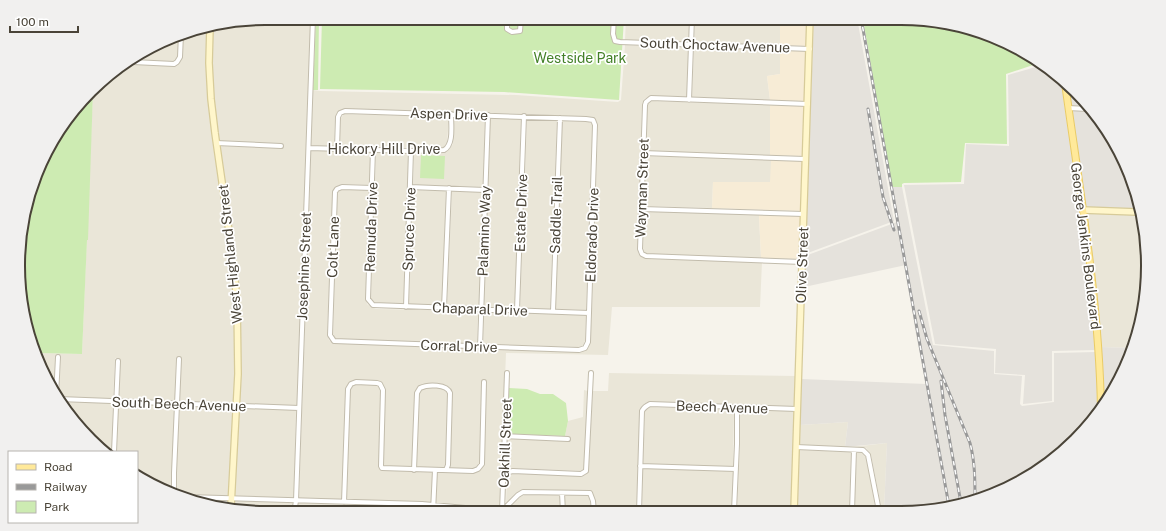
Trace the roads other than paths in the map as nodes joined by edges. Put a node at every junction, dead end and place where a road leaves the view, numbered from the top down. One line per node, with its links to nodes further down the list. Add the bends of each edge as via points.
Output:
1 (313, 25): 24 (street, Josephine Street)
2 (507, 25): 3 (street, via 507,29 512,32 520,30)
3 (520, 25)
4 (614, 25): 9 (street, South Choctaw Avenue, via 614,37 620,42)
5 (692, 25): 9 (street)
6 (810, 25): 10 (street, Olive Street)
7 (210, 32): 22 (street, West Highland Street, via 209,63)
8 (181, 40): 11 (street, via 180,57 174,64)
9 (692, 44): 10 (street, South Choctaw Avenue); 13 (street)
10 (810, 49): 14 (street, Olive Street)
11 (137, 62)
12 (1066, 91): 15 (main road, George Jenkins Boulevard)
13 (690, 100): 14 (street); 28 (street, Wayman Street, via 648,100 645,105)
14 (808, 104): 29 (street, Olive Street)
15 (1068, 108): 16 (street); 35 (main road, George Jenkins Boulevard)
16 (1082, 109)
17 (451, 114): 18 (street, Aspen Drive); 25 (street, Aspen Drive, via 343,111 338,117); 27 (street, Hickory Hill Drive, via 450,144 447,149)
18 (488, 115): 19 (street, Aspen Drive); 33 (street, Palamino Way)
19 (524, 116): 20 (street, Aspen Drive); 43 (street, Estate Drive)
20 (560, 118): 21 (street, Aspen Drive, via 590,119); 44 (street, Saddle Trail)
21 (594, 122): 45 (street, Eldorado Drive)
22 (216, 143): 23 (street); 60 (street, West Highland Street, via 237,301)
23 (281, 146)
24 (308, 148): 25 (street, Hickory Hill Drive); 62 (street, Josephine Street)
25 (337, 148): 26 (street, Hickory Hill Drive)
26 (373, 150): 27 (street, Hickory Hill Drive); 30 (street, Remuda Drive)
27 (411, 151): 31 (street, Spruce Drive)
28 (643, 153): 29 (street); 34 (street, Wayman Street)
29 (806, 159): 37 (street, Olive Street)
30 (372, 188): 39 (street, Remuda Drive, via 368,299); 46 (street, Colt Lane, via 342,187 335,192 330,335)
31 (410, 188): 32 (street); 40 (street, Spruce Drive)
32 (449, 188): 33 (street); 41 (street)
33 (485, 190): 42 (street, Palamino Way)
34 (642, 209): 37 (street); 38 (street, Wayman Street, via 641,252 644,256)
35 (1083, 210): 36 (street); 56 (main road, George Jenkins Boulevard, via 1096,317)
36 (1135, 212)
37 (804, 214): 38 (street, Olive Street)
38 (802, 262): 63 (street, Olive Street)
39 (371, 304): 40 (street, Chaparal Drive)
40 (406, 307): 41 (street, Chaparal Drive)
41 (444, 308): 42 (street, Chaparal Drive)
42 (481, 309): 43 (street, Chaparal Drive); 47 (street, Palamino Way)
43 (517, 310): 44 (street, Chaparal Drive)
44 (553, 311): 45 (street, Chaparal Drive)
45 (589, 313): 48 (street, Eldorado Drive, via 588,342)
46 (333, 340): 47 (street, Corral Drive)
47 (480, 346): 48 (street, Corral Drive, via 579,350)
48 (585, 348)
49 (58, 357): 55 (street)
50 (179, 359): 59 (street)
51 (118, 361): 58 (street)
52 (591, 372): 74 (street, via 586,471 581,474 513,471)
53 (507, 373): 64 (street, Oakhill Street)
54 (484, 382): 73 (street, via 482,464 475,471)
55 (57, 385)
56 (1101, 398)
57 (66, 399): 58 (street, South Beech Avenue)
58 (115, 401): 59 (street, South Beech Avenue); 68 (street)
59 (177, 403): 60 (street, South Beech Avenue); 75 (street)
60 (236, 406): 62 (street, South Beech Avenue); 78 (street, West Highland Street)
61 (737, 407): 63 (street, Beech Avenue); 69 (street, Beech Avenue, via 647,405 642,411); 70 (street)
62 (299, 408): 79 (street, Josephine Street)
63 (798, 409): 66 (street, Olive Street)
64 (505, 436): 65 (street); 74 (street, Oakhill Street)
65 (568, 439)
66 (796, 447): 67 (street); 92 (street, Olive Street)
67 (854, 450): 93 (street); 94 (street, via 863,450 868,455)
68 (114, 451)
69 (640, 466): 70 (street); 90 (street)
70 (736, 469): 91 (street)
71 (414, 470): 72 (street); 73 (street, via 417,393 425,386 445,387 450,393); 80 (street, via 382,468 383,390 377,383 353,382 348,389)
72 (435, 470): 73 (street); 83 (street)
73 (446, 470)
74 (504, 473): 86 (street, Oakhill Street)
75 (174, 488)
76 (562, 493): 87 (street, via 521,493); 88 (street); 89 (street, via 590,493)
77 (202, 498): 78 (street)
78 (232, 499): 79 (street); 82 (street, West Highland Street)
79 (296, 501): 80 (street); 84 (street, Josephine Street)
80 (344, 502): 81 (street)
81 (365, 503): 83 (street)
82 (232, 504)
83 (434, 505): 85 (street)
84 (295, 506)
85 (444, 506)
86 (502, 506)
87 (508, 506)
88 (563, 506)
89 (593, 506)
90 (639, 506)
91 (734, 506)
92 (794, 506)
93 (852, 506)
94 (878, 506)

